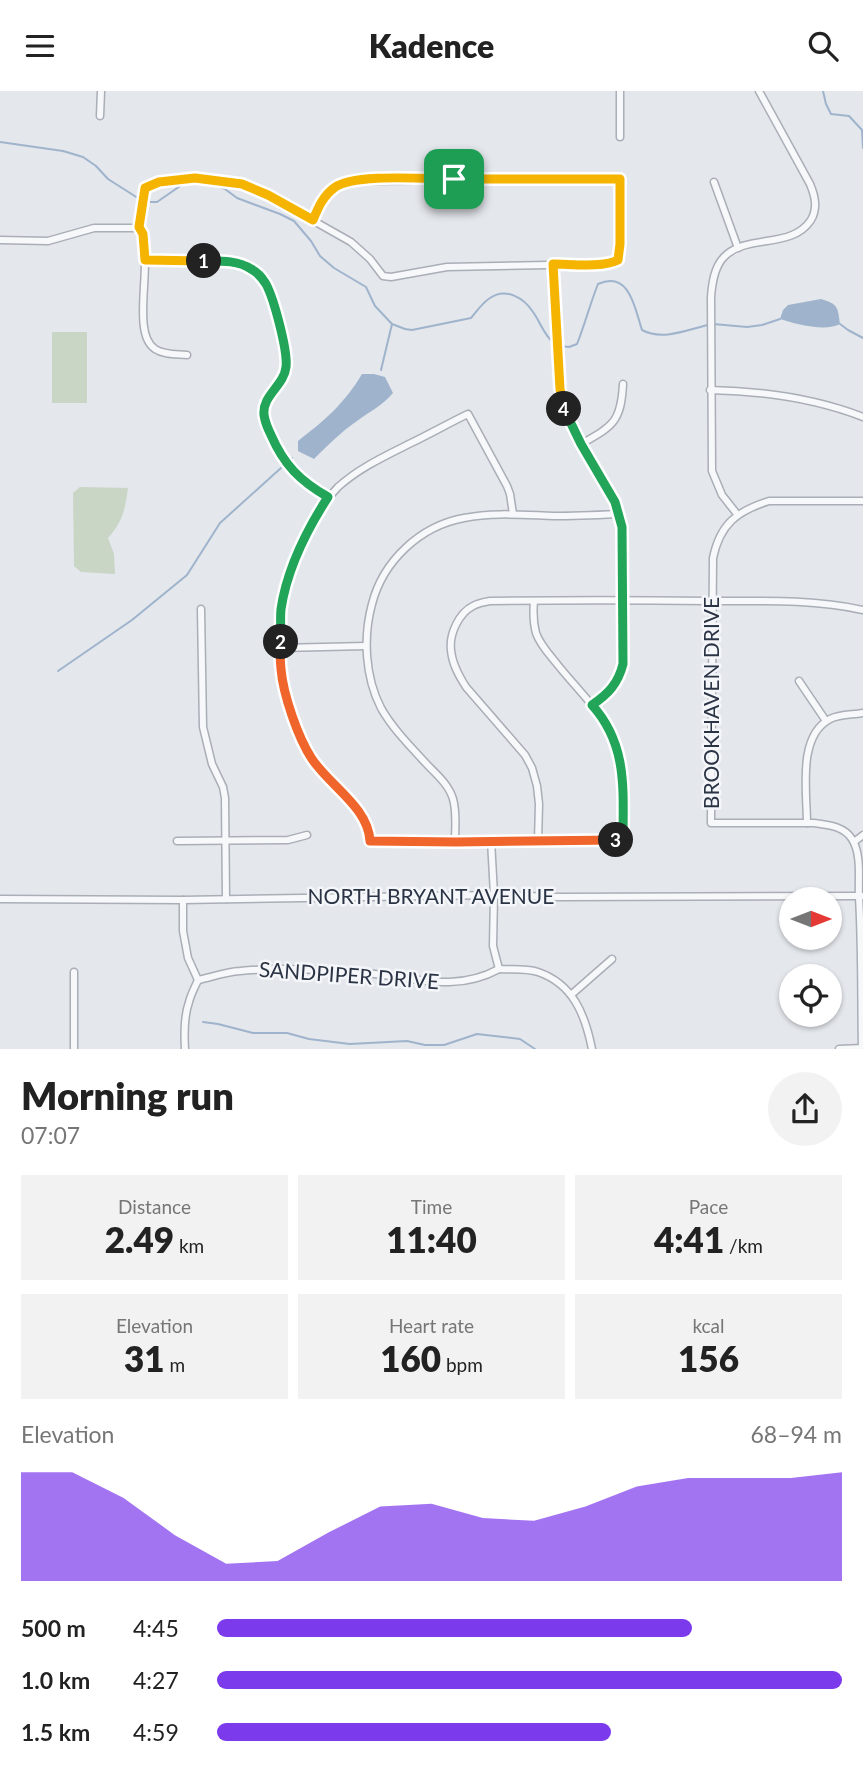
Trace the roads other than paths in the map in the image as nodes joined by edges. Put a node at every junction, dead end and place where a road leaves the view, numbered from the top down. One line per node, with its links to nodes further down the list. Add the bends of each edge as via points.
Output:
1 (101, 91): 4 (street)
2 (620, 91): 5 (street)
3 (759, 91): 10 (street, via 810,184 814,214 798,233)
4 (100, 116)
5 (620, 137)
6 (714, 182): 10 (street)
7 (313, 220): 8 (street, via 242,184 195,178 145,188); 12 (street, via 357,247 383,276 447,267); 12 (street, via 333,189 355,181 620,179 618,260)
8 (139, 227): 9 (street, via 94,227 48,241); 11 (street)
9 (0, 240)
10 (738, 248): 15 (street, via 721,259 712,285)
11 (145, 260): 13 (street, via 144,335 162,353); 18 (street, via 240,264 261,276 278,324 286,368 264,407 264,417 284,460 308,485)
12 (553, 264): 17 (street, via 560,389)
13 (187, 355)
14 (623, 384): 17 (street, via 618,416)
15 (710, 390): 16 (street, via 788,396); 22 (street, via 712,471)
16 (863, 417)
17 (581, 444): 21 (street)
18 (328, 497): 20 (street, via 359,470 468,414 507,485); 29 (street, via 291,568 281,611)
19 (863, 501): 22 (street, via 769,501)
20 (513, 514): 21 (street); 28 (street, via 446,522 410,544 380,580)
21 (618, 514): 23 (street)
22 (737, 514): 25 (street, BROOKHAVEN DRIVE, via 716,542)
23 (623, 600): 24 (street); 25 (street); 31 (street, via 620,677 606,696)
24 (534, 601): 31 (street, via 537,636); 40 (street, via 490,601 471,607 456,624 451,649 459,676 532,768 539,804)
25 (712, 601): 27 (street, via 794,602); 34 (street, BROOKHAVEN DRIVE, via 711,824)
26 (201, 609): 39 (street, via 203,727 223,787)
27 (863, 610)
28 (366, 646): 29 (street); 41 (street, via 381,708 453,797)
29 (281, 648): 41 (street, via 283,686 300,737 320,770 361,814 370,841)
30 (799, 681): 33 (street)
31 (592, 705): 40 (street, via 614,739 621,765 623,840)
32 (863, 713): 33 (street)
33 (826, 721): 34 (street, via 808,748)
34 (807, 824): 42 (street, BROOKHAVEN DRIVE, via 841,829)
35 (307, 835): 39 (street, via 288,840)
36 (863, 835): 42 (street)
37 (491, 840): 40 (street); 41 (street); 43 (street)
38 (177, 841): 39 (street)
39 (226, 841): 46 (street)
40 (538, 841)
41 (456, 842)
42 (854, 842): 44 (street)
43 (494, 895): 44 (street, NORTH BRYANT AVENUE); 46 (street, NORTH BRYANT AVENUE); 49 (street, via 493,946)
44 (861, 896): 57 (street)
45 (0, 899): 47 (street, NORTH BRYANT AVENUE)
46 (226, 899): 47 (street, NORTH BRYANT AVENUE)
47 (183, 900): 51 (street, via 188,958)
48 (612, 958): 52 (street)
49 (499, 969): 51 (street, SANDPIPER DRIVE, via 443,983 366,973 260,969); 52 (street, via 538,972)
50 (75, 972): 53 (street)
51 (198, 980): 54 (street, via 189,1000)
52 (572, 994): 55 (street, via 585,1019)
53 (74, 1048)
54 (185, 1048)
55 (592, 1048)
56 (839, 1048): 57 (street)
57 (862, 1048)

